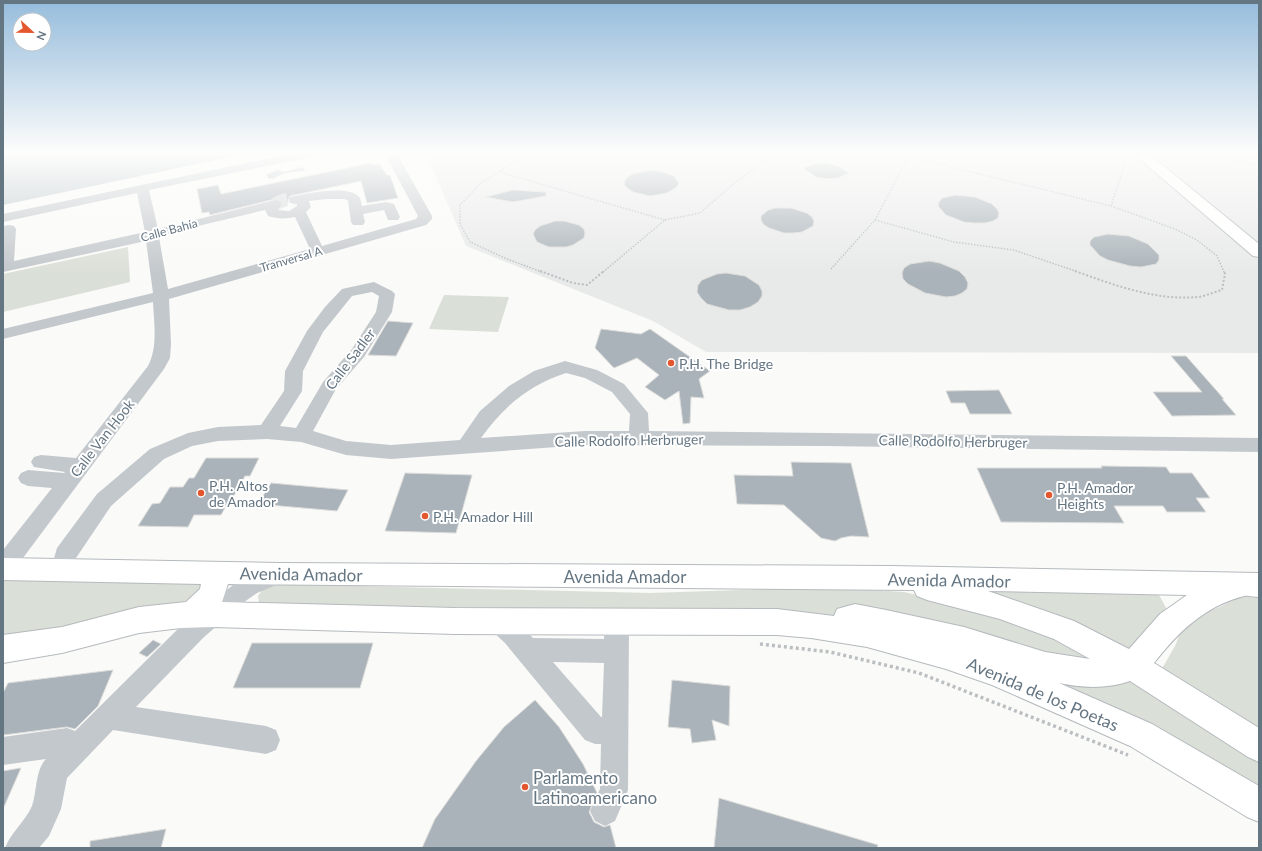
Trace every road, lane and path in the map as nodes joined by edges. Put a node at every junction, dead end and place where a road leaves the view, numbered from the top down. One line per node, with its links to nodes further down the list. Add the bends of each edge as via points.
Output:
1 (120, 194): 17 (street)
2 (143, 194): 19 (street, Calle Van Hook)
3 (413, 194): 20 (street, Tranversal A, via 426,216 421,222)
4 (471, 194): 15 (path, via 460,205 460,224 470,242 572,283 587,285)
5 (574, 194): 15 (path)
6 (722, 194): 15 (path, via 700,213)
7 (889, 194): 16 (path)
8 (1060, 194): 12 (path)
9 (1115, 194): 12 (path)
10 (1189, 194): 21 (main road)
11 (298, 203): 13 (street, via 286,215); 14 (street, via 342,194 352,197 357,217 386,206); 20 (street)
12 (1111, 206): 16 (path, via 1175,228 1197,240 1217,256 1225,274 1222,290 1210,296 1190,299 1157,295 1100,280 1019,252 948,240)
13 (273, 213): 18 (street); 19 (street, Calle Bahía, via 271,209 275,204 200,228)
14 (393, 217)
15 (665, 220)
16 (875, 220): 23 (path)
17 (6, 224): 22 (street)
18 (230, 227)
19 (152, 235): 22 (street, Calle Bahía); 24 (street, Calle Van Hook)
20 (318, 252): 24 (street, Tranversal A)
21 (1259, 252)
22 (5, 268)
23 (831, 269)
24 (161, 296): 25 (street, Tranversal A); 32 (street, Calle Van Hook, via 161,358)
25 (3, 334)
26 (267, 432): 27 (street, Calle Rodolfo Herbruger); 27 (street, Calle Sadler, via 293,391 294,371 315,331 347,292 374,286 387,294 384,312 358,353 329,386); 35 (street, Calle Rodolfo Herbruger, via 218,434 188,440 157,454 104,500 65,555)
27 (300, 435): 30 (street, Calle Rodolfo Herbruger, via 346,448 391,452)
28 (639, 438): 29 (street, Calle Rodolfo Herbruger); 30 (street, Calle Rodolfo Herbruger, via 585,438); 30 (street, via 640,414 618,388 591,374 565,367 540,375 515,390 487,416)
29 (1259, 445)
30 (465, 447)
31 (41, 462): 32 (street)
32 (75, 473): 33 (street); 34 (street, Calle Van Hook)
33 (28, 478)
34 (3, 568): 35 (main road, Avenida Amador)
35 (62, 569): 36 (main road, Avenida Amador)
36 (213, 573): 37 (main road, Avenida Amador); 40 (main road, via 216,582 214,591 203,605)
37 (279, 574): 38 (main road, Avenida Amador); 40 (street, via 249,586)
38 (891, 578): 39 (main road, Avenida Amador); 48 (main road, via 1001,607 1064,630)
39 (1253, 585): 48 (main road, Avenida Amador, via 1218,594 1192,606 1170,622)
40 (202, 614): 41 (main road); 45 (main road, via 139,620 62,640); 49 (street, via 194,630)
41 (500, 622): 42 (main road); 46 (street)
42 (617, 622): 43 (main road, via 776,622); 47 (street)
43 (811, 625): 48 (main road, via 855,616 906,625 1046,666 1097,673); 56 (main road, Avenida de los Poetas, via 867,634 946,655 996,672 1141,735)
44 (756, 643): 55 (path, via 830,652 919,673)
45 (3, 649)
46 (526, 650): 47 (street); 50 (street, via 594,730)
47 (616, 651): 50 (street)
48 (1133, 666): 53 (main road)
49 (108, 716): 51 (street); 52 (street)
50 (614, 731): 57 (street, via 614,790)
51 (266, 740)
52 (78, 746): 54 (street, via 67,742); 58 (street, via 54,771 46,809 38,825)
53 (1259, 746)
54 (3, 751)
55 (1133, 757)
56 (1259, 805)
57 (605, 810)
58 (20, 848)

